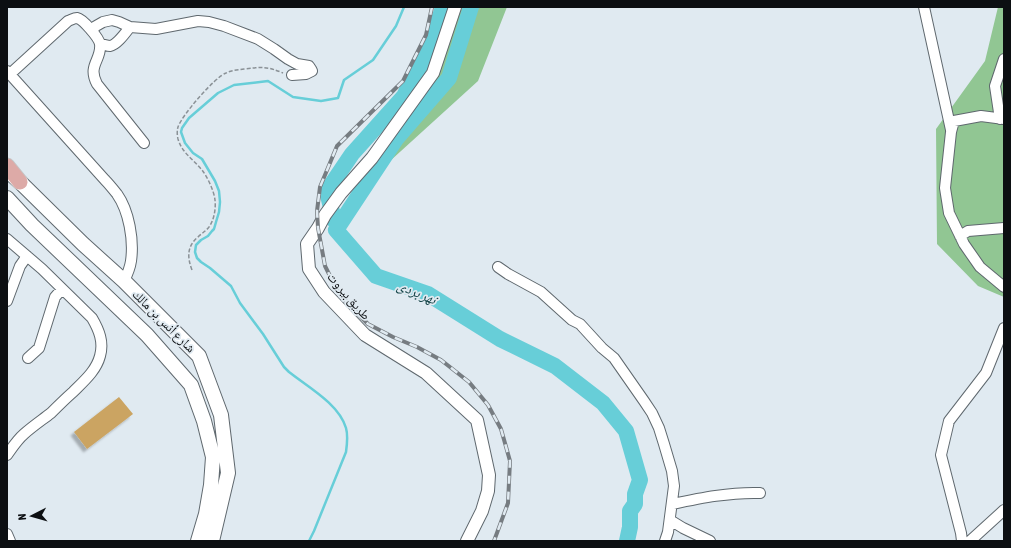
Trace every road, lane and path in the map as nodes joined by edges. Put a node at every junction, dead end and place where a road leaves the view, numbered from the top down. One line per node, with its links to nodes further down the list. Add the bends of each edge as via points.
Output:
1 (455, 7): 37 (street, طريق بيروت, via 434,73 372,158 341,193 307,244 309,269 324,292 365,335 426,374 477,420 488,475 488,492)
2 (924, 7): 10 (street)
3 (130, 27): 4 (street, via 112,20 103,22); 5 (street, via 113,45); 8 (street, via 156,29 198,22 224,26 258,39 297,64 309,66 312,71)
4 (91, 30): 5 (street); 7 (street, via 77,18 68,21)
5 (100, 44): 11 (street, via 94,65 94,78)
6 (1004, 59): 9 (street, via 995,86)
7 (9, 72): 22 (street, via 105,180 122,203 130,226 132,245 131,260)
8 (292, 75): 21 (path, via 261,67 228,72 215,80 178,126 178,138 182,148 203,171 215,200 213,222 189,248 188,256)
9 (1002, 119): 10 (street, via 981,116 954,121)
10 (951, 132): 17 (street, via 945,188 949,213)
11 (144, 143)
12 (7, 166): 14 (main road)
13 (7, 171): 14 (main road, شارع أنس بن مالك)
14 (20, 182): 22 (main road, شارع أنس بن مالك)
15 (7, 198): 35 (main road, شارع أنس بن مالك, via 148,335 191,385 213,457 206,514)
16 (1004, 228): 17 (street, via 968,230)
17 (960, 236): 23 (street, via 980,267)
18 (7, 239): 19 (street)
19 (27, 256): 24 (street); 25 (street, via 20,266)
20 (498, 267): 30 (street, via 541,292 580,324 614,358 644,400 659,428 672,471)
21 (192, 270)
22 (124, 281): 36 (main road, شارع أنس بن مالك, via 199,356 221,415 228,473)
23 (1004, 287)
24 (62, 289): 27 (street, via 55,297 39,348); 28 (street, via 92,318 100,335 100,355 90,375 52,412 23,435)
25 (7, 300)
26 (1004, 328): 40 (street, via 986,373 950,421 941,455)
27 (28, 358)
28 (7, 455)
29 (760, 493): 30 (street, via 744,492 704,497)
30 (672, 504): 32 (street)
31 (1004, 510): 41 (street)
32 (670, 520): 38 (street); 39 (street)
33 (7, 534): 34 (street)
34 (10, 541)
35 (198, 541)
36 (212, 541)
37 (467, 541)
38 (665, 541)
39 (710, 541)
40 (962, 541)
41 (970, 541)

